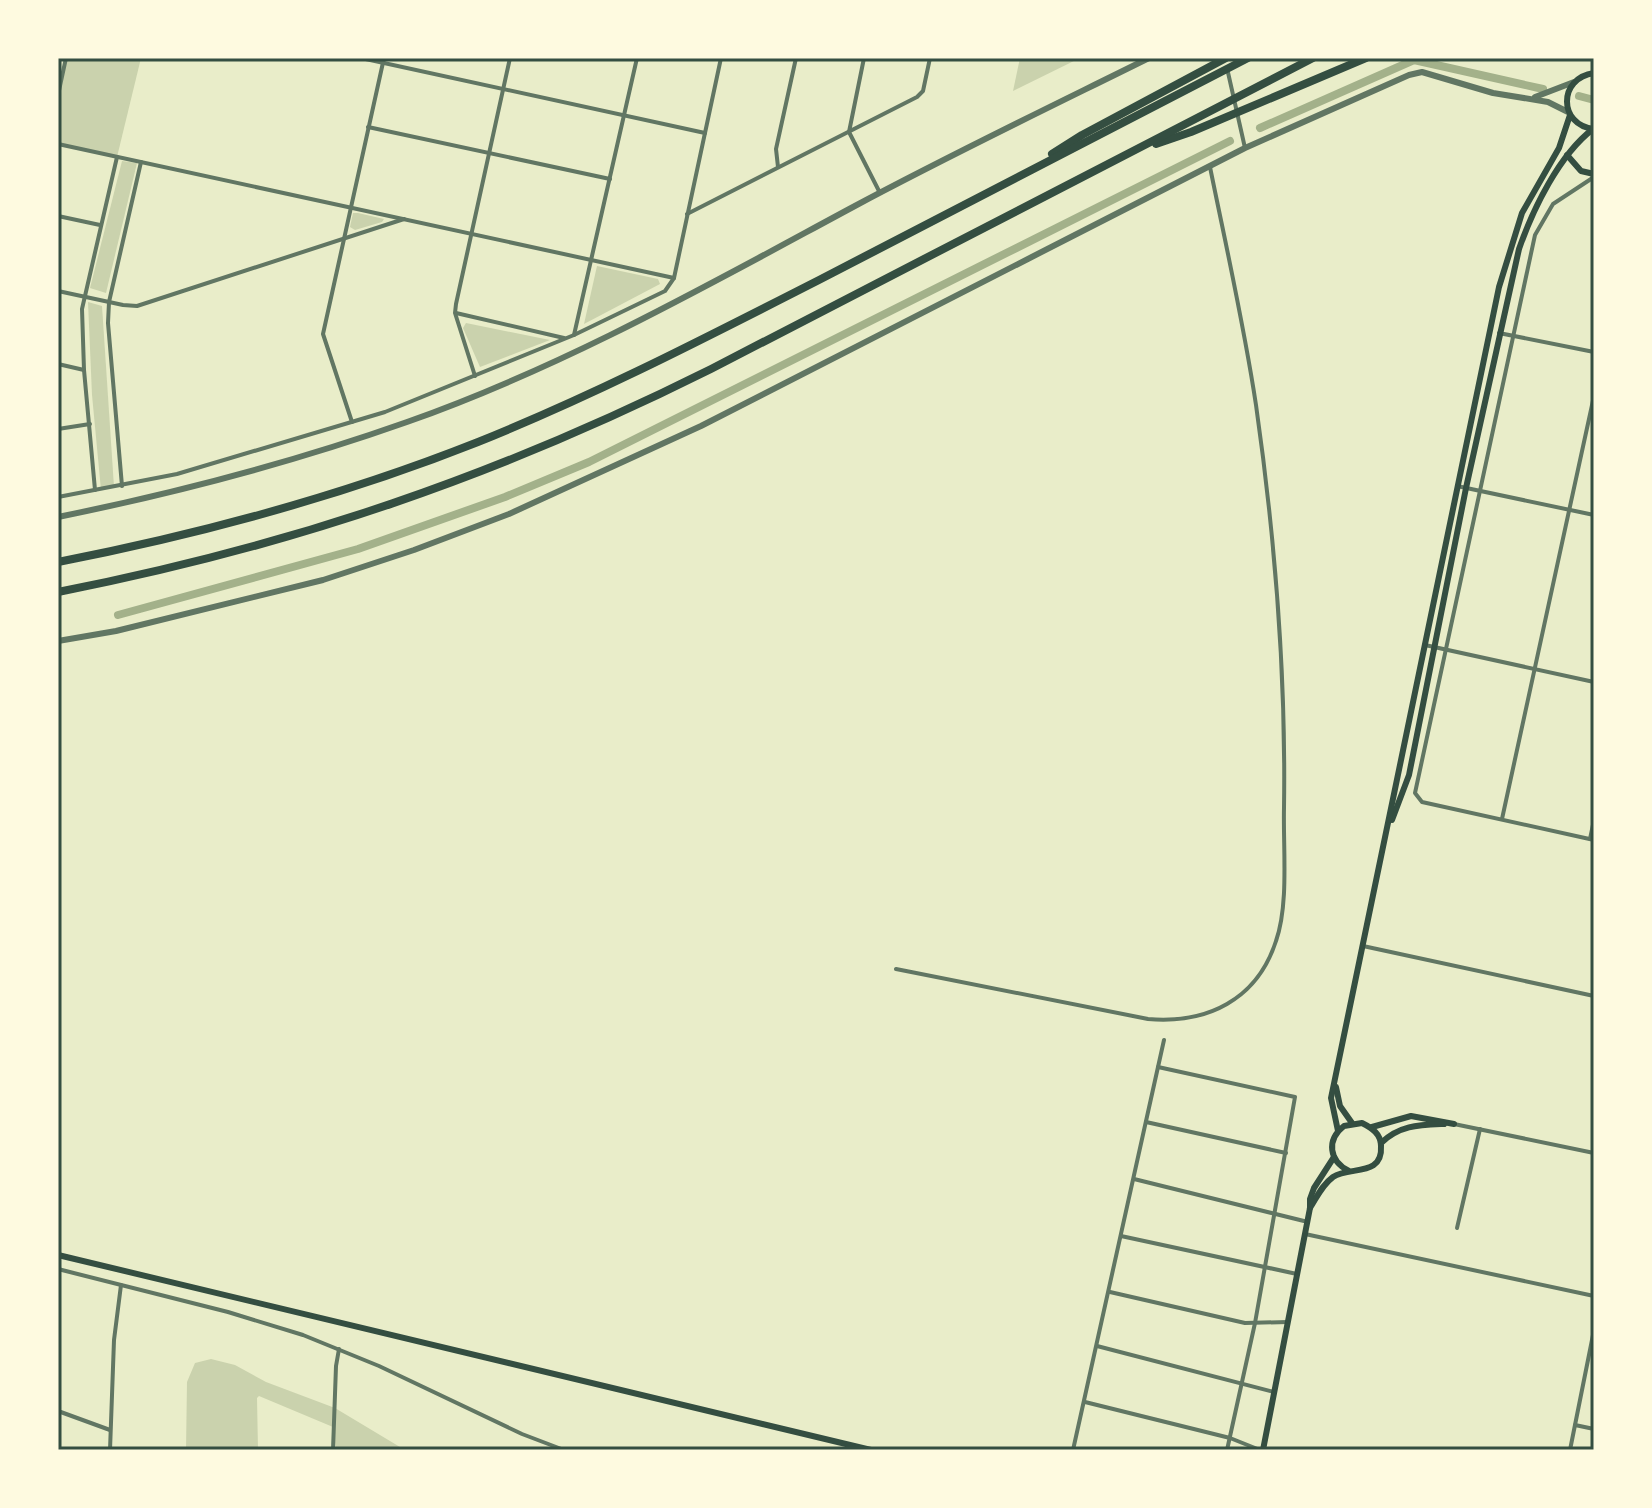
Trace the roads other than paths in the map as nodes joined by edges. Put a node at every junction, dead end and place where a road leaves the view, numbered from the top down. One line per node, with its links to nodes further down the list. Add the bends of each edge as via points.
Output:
1 (66, 58): 15 (street)
2 (361, 58): 14 (street)
3 (510, 58): 19 (street)
4 (637, 58): 23 (street)
5 (721, 58): 27 (street)
6 (796, 58): 36 (street, via 776,149)
7 (864, 58): 26 (street)
8 (930, 58): 26 (street, via 917,97)
9 (1149, 58): 39 (street)
10 (1225, 58): 17 (highway); 29 (street)
11 (1248, 58): 17 (highway)
12 (1313, 58): 31 (highway)
13 (1366, 58): 31 (highway)
14 (383, 60): 19 (street); 24 (street)
15 (61, 66): 20 (street)
16 (1593, 73): 18 (main road)
17 (1208, 74): 74 (highway, via 655,363 477,442 253,517)
18 (1574, 82): 21 (street); 22 (main road, via 1567,97)
19 (504, 89): 23 (street); 30 (street)
20 (58, 95)
21 (1528, 99): 22 (street); 29 (street, via 1414,73)
22 (1569, 113): 25 (main road, via 1579,125); 66 (main road, via 1564,138 1522,213 1510,246)
23 (624, 116): 27 (street); 38 (street)
24 (368, 127): 30 (street); 40 (street)
25 (1593, 129): 32 (main road)
26 (849, 132): 36 (street); 39 (street)
27 (705, 133): 41 (street)
28 (58, 144): 33 (street)
29 (1245, 148): 35 (street)
30 (490, 154): 38 (street); 45 (street)
31 (1127, 154): 75 (highway, via 686,382 535,451 299,535 177,568)
32 (1567, 155): 37 (main road, via 1581,171); 53 (main road, via 1525,230)
33 (117, 157): 34 (street); 44 (street)
34 (141, 162): 40 (street); 51 (street)
35 (1210, 165): 76 (street, via 701,426 509,514 323,580); 87 (street, via 1256,403 1274,561 1285,733 1282,902 1276,940 1262,971 1239,996 1207,1014 1179,1020 1148,1019)
36 (778, 167): 41 (street)
37 (1594, 175): 55 (street, via 1553,204 1538,226)
38 (610, 179): 47 (street)
39 (880, 193): 73 (street, via 641,320 409,421 208,483)
40 (350, 207): 43 (street); 46 (street)
41 (687, 214): 48 (street)
42 (58, 216): 44 (street)
43 (404, 219): 45 (street); 46 (street)
44 (100, 225): 50 (street)
45 (472, 233): 47 (street); 52 (street)
46 (343, 239): 51 (street, via 137,306); 62 (street, via 323,334)
47 (592, 259): 48 (street); 54 (street)
48 (674, 278): 54 (street, via 659,295)
49 (58, 291): 50 (street)
50 (84, 297): 51 (street); 59 (street)
51 (109, 302): 65 (street)
52 (455, 313): 56 (street); 60 (street)
53 (1499, 333): 55 (street); 67 (main road)
54 (574, 335): 56 (street)
55 (1515, 335): 57 (street); 69 (street)
56 (566, 338): 60 (street)
57 (1594, 352)
58 (58, 364): 59 (street)
59 (84, 370): 63 (street)
60 (475, 376): 62 (street)
61 (1594, 396): 71 (street)
62 (352, 422): 65 (street)
63 (90, 424): 64 (street); 68 (street)
64 (58, 429)
65 (122, 486): 68 (street)
66 (1457, 486): 67 (street); 77 (main road)
67 (1466, 488): 69 (street); 78 (main road)
68 (95, 490): 70 (street)
69 (1479, 491): 71 (street); 79 (street)
70 (58, 497)
71 (1569, 510): 72 (street); 80 (street)
72 (1594, 515)
73 (58, 517)
74 (58, 562)
75 (58, 592)
76 (58, 641)
77 (1425, 645): 78 (street); 84 (main road)
78 (1434, 647): 79 (street); 84 (main road, via 1409,775)
79 (1445, 649): 80 (street); 82 (street, via 1417,799)
80 (1535, 669): 81 (street); 82 (street)
81 (1594, 682)
82 (1502, 819): 85 (street)
83 (1594, 820): 85 (street)
84 (1386, 834): 86 (main road)
85 (1592, 839)
86 (1363, 946): 88 (street); 91 (main road)
87 (896, 969)
88 (1594, 996)
89 (1164, 1040): 90 (street)
90 (1158, 1067): 92 (street); 99 (street, via 1295,1097)
91 (1338, 1071): 93 (main road, via 1340,1106); 97 (main road, via 1331,1098)
92 (1146, 1122): 99 (street); 103 (street)
93 (1352, 1123): 95 (main road); 97 (main road)
94 (1454, 1124): 95 (main road, via 1402,1117); 96 (street); 98 (main road, via 1396,1130)
95 (1372, 1127): 98 (main road)
96 (1480, 1129): 100 (street); 107 (street)
97 (1338, 1131): 101 (main road, via 1331,1146)
98 (1381, 1143): 102 (main road, via 1370,1168)
99 (1286, 1153): 105 (street)
100 (1594, 1153)
101 (1334, 1157): 102 (main road); 104 (main road, via 1314,1188)
102 (1349, 1171): 104 (main road, via 1324,1185)
103 (1134, 1179): 105 (street); 109 (street)
104 (1310, 1208): 106 (main road)
105 (1275, 1214): 106 (street); 111 (street)
106 (1308, 1222): 108 (main road)
107 (1457, 1228)
108 (1305, 1234): 113 (main road); 116 (street)
109 (1121, 1236): 111 (street); 115 (street)
110 (58, 1255): 133 (main road)
111 (1264, 1268): 113 (street); 118 (street)
112 (58, 1269): 114 (street)
113 (1297, 1274): 117 (main road)
114 (121, 1285): 121 (street, via 249,1317); 128 (street)
115 (1109, 1291): 118 (street); 120 (street)
116 (1594, 1296)
117 (1288, 1322): 118 (street); 123 (main road)
118 (1255, 1323): 122 (street)
119 (1594, 1330): 126 (street)
120 (1097, 1346): 122 (street); 124 (street)
121 (339, 1349): 131 (street); 132 (street)
122 (1241, 1382): 123 (street); 129 (street)
123 (1274, 1392): 136 (main road)
124 (1084, 1402): 129 (street); 134 (street)
125 (58, 1411): 128 (street)
126 (1575, 1425): 127 (street); 137 (street)
127 (1594, 1429)
128 (110, 1430): 130 (street)
129 (1230, 1438): 135 (street); 136 (street)
130 (110, 1450)
131 (333, 1450)
132 (564, 1450)
133 (871, 1450)
134 (1073, 1450)
135 (1227, 1450)
136 (1261, 1450)
137 (1570, 1450)

